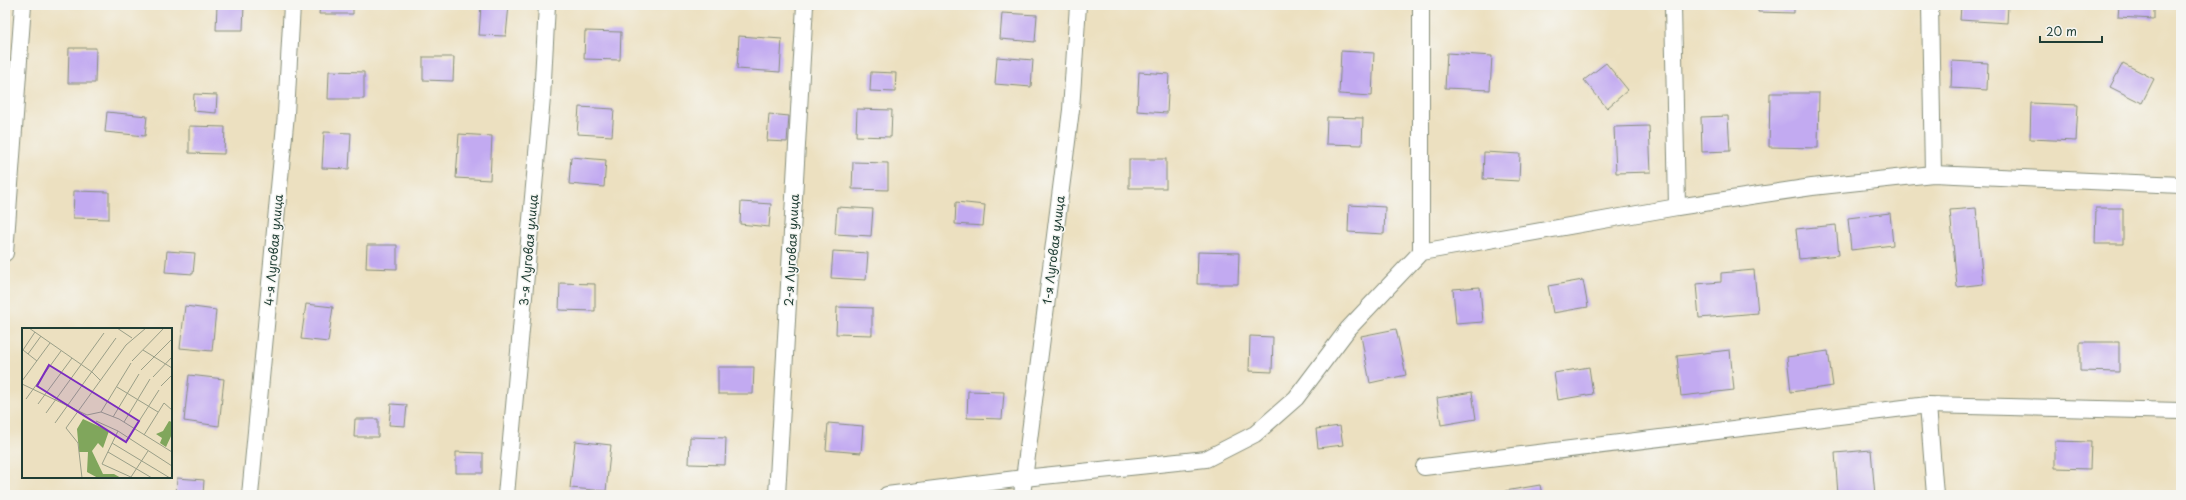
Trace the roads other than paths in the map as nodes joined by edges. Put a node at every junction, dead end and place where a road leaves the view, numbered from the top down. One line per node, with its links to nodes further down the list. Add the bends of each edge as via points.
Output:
1 (23, 5): 13 (street)
2 (292, 5): 18 (street, 4-я Луговая улица, via 286,114)
3 (547, 5): 19 (street, 3-я Луговая улица, via 542,98)
4 (805, 5): 20 (street, 2-я Луговая улица)
5 (1078, 5): 17 (street, 1-я Луговая улица, via 1071,110)
6 (1421, 5): 12 (street)
7 (1673, 5): 11 (street)
8 (1930, 5): 9 (street)
9 (1933, 174): 10 (street); 11 (street, via 1812,187)
10 (2181, 185)
11 (1677, 207): 12 (street)
12 (1421, 252): 17 (street, via 1348,329 1296,398 1255,434 1206,459)
13 (5, 253)
14 (1928, 405): 15 (street); 16 (street); 23 (street)
15 (2181, 410)
16 (1424, 467)
17 (1024, 478): 21 (street); 22 (street, 1-я Луговая улица)
18 (250, 495)
19 (506, 495)
20 (777, 495)
21 (887, 495)
22 (1022, 495)
23 (1934, 495)

